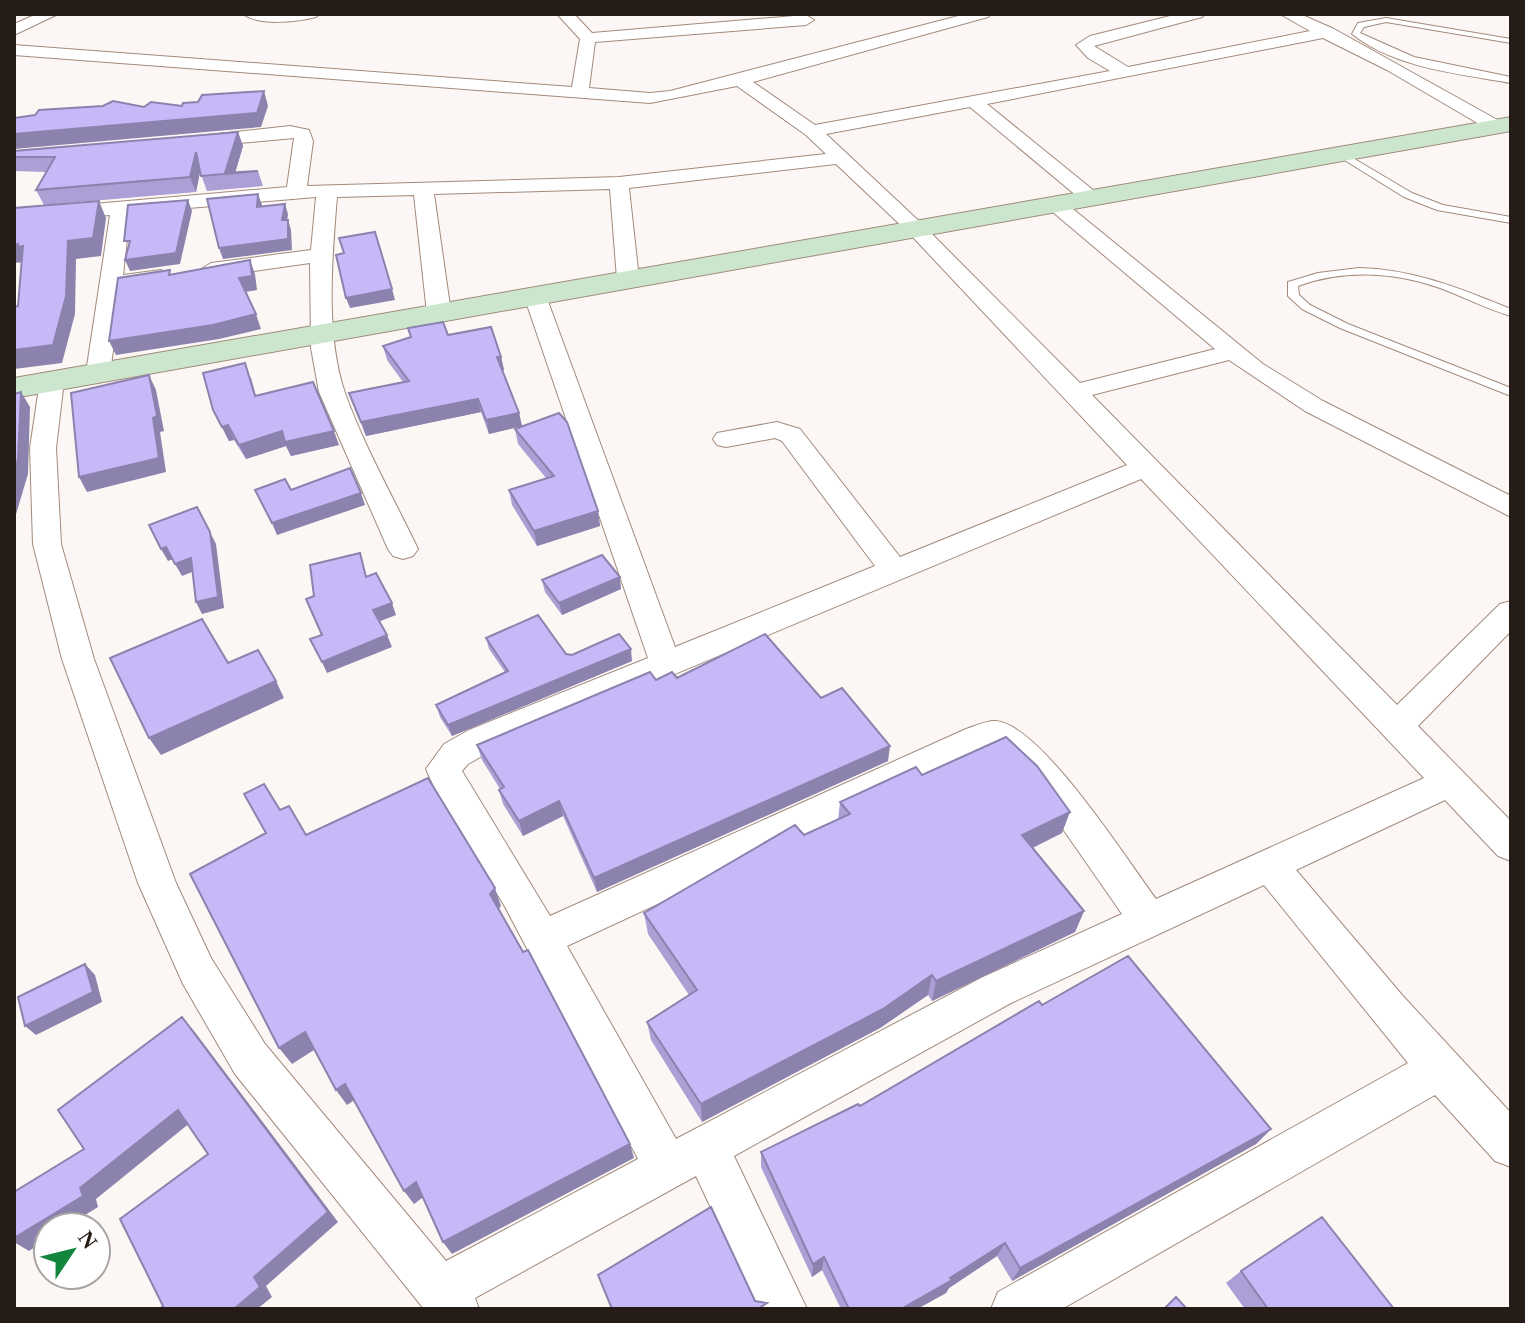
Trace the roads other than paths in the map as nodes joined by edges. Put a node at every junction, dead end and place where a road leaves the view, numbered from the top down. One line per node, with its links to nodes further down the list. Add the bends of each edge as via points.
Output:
1 (50, 14): 9 (street)
2 (251, 14): 3 (street)
3 (311, 14)
4 (565, 14): 11 (street)
5 (983, 14): 14 (street)
6 (1197, 14): 15 (street, via 1084,45)
7 (1288, 14): 10 (street)
8 (811, 24): 11 (street); 14 (street)
9 (14, 30)
10 (1328, 32): 15 (street); 20 (street)
11 (588, 38): 18 (street)
12 (1511, 41): 17 (lane, via 1386,20 1361,25 1356,34 1410,59)
13 (14, 50): 18 (street)
14 (843, 52): 16 (street)
15 (1126, 73): 19 (street)
16 (740, 80): 18 (street, via 670,96); 21 (street)
17 (1511, 80)
18 (579, 94)
19 (973, 101): 21 (street); 29 (street)
20 (1504, 126): 23 (main road)
21 (812, 131): 24 (street)
22 (183, 142): 27 (street, via 302,134)
23 (1341, 154): 29 (main road); 33 (lane, via 1419,200)
24 (843, 158): 25 (street); 34 (street)
25 (619, 183): 26 (street); 36 (street)
26 (423, 190): 28 (street); 39 (street)
27 (296, 192): 28 (street); 31 (street)
28 (327, 192): 35 (street)
29 (1091, 198): 30 (main road)
30 (1055, 204): 34 (main road); 42 (street)
31 (121, 207): 32 (street); 37 (street)
32 (14, 217)
33 (1511, 220)
34 (915, 228): 36 (main road); 46 (street)
35 (321, 255): 37 (street); 41 (street)
36 (628, 279): 38 (main road)
37 (108, 284): 43 (street)
38 (535, 296): 39 (main road); 54 (street)
39 (439, 313): 41 (main road)
40 (1511, 313): 47 (lane, via 1412,274 1383,269 1292,284 1294,296 1306,307 1344,326)
41 (325, 333): 43 (main road); 51 (street, via 332,392)
42 (1232, 352): 46 (street); 50 (street, via 1314,406)
43 (98, 373): 44 (main road)
44 (52, 381): 45 (main road); 64 (street, via 43,448 47,544 78,659 157,883 197,971 250,1059)
45 (14, 388)
46 (1075, 392): 49 (street)
47 (1511, 392)
48 (726, 439): 52 (street, via 777,430 791,435)
49 (1146, 467): 52 (street); 55 (street)
50 (1511, 508)
51 (403, 549)
52 (894, 570): 54 (street)
53 (1511, 612): 55 (street)
54 (666, 665): 60 (street, via 481,740 456,754 443,769)
55 (1396, 727): 56 (street)
56 (1448, 783): 57 (street); 58 (street)
57 (1511, 845)
58 (1270, 865): 59 (street); 61 (street)
59 (1149, 920): 60 (street, via 1045,776 1009,740 995,734); 63 (street, via 997,990)
60 (542, 938): 63 (street)
61 (1439, 1069): 62 (street); 66 (street)
62 (1511, 1145)
63 (687, 1158): 64 (street); 65 (street)
64 (448, 1300)
65 (783, 1309)
66 (1015, 1309)

